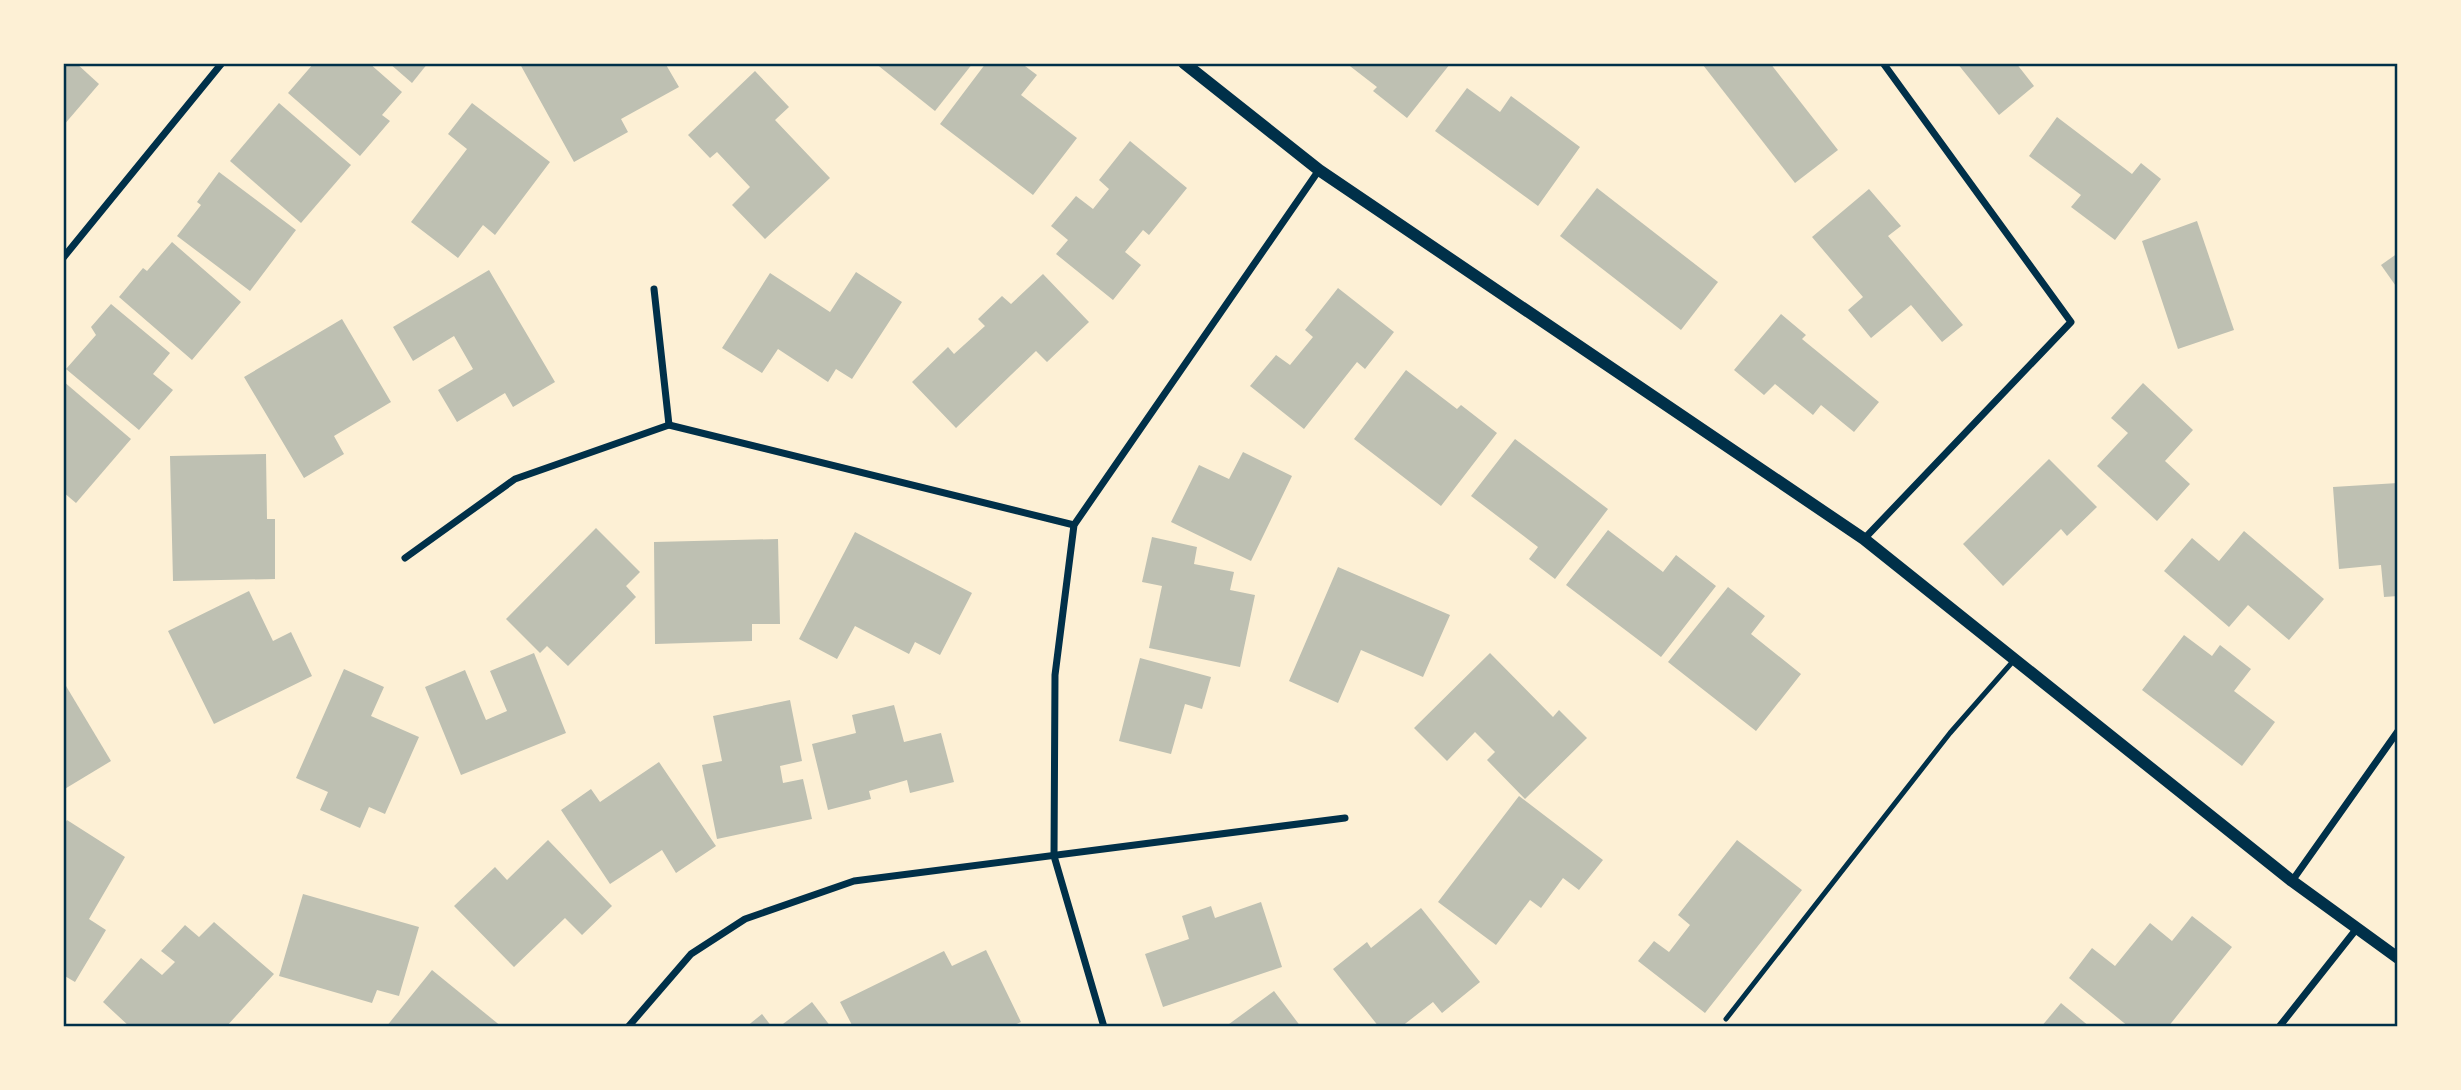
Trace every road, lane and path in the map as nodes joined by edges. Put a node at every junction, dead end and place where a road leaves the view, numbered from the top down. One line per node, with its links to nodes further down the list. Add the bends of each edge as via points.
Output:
1 (222, 63): 5 (street)
2 (1184, 63): 4 (street)
3 (1883, 63): 9 (street, via 2071,322)
4 (1319, 170): 8 (street); 9 (street)
5 (63, 258)
6 (654, 289): 7 (street)
7 (670, 425): 8 (street); 10 (street, via 515,479)
8 (1074, 525): 14 (street, via 1055,676)
9 (1864, 539): 11 (street)
10 (405, 558)
11 (2015, 659): 15 (street); 18 (lane, via 1950,733)
12 (2398, 731): 15 (street)
13 (1345, 818): 14 (street)
14 (1054, 856): 19 (street, via 854,881 745,919 691,954); 20 (street)
15 (2292, 881): 16 (street)
16 (2359, 927): 17 (street); 21 (street)
17 (2398, 958)
18 (1726, 1019)
19 (628, 1027)
20 (1104, 1027)
21 (2280, 1027)

